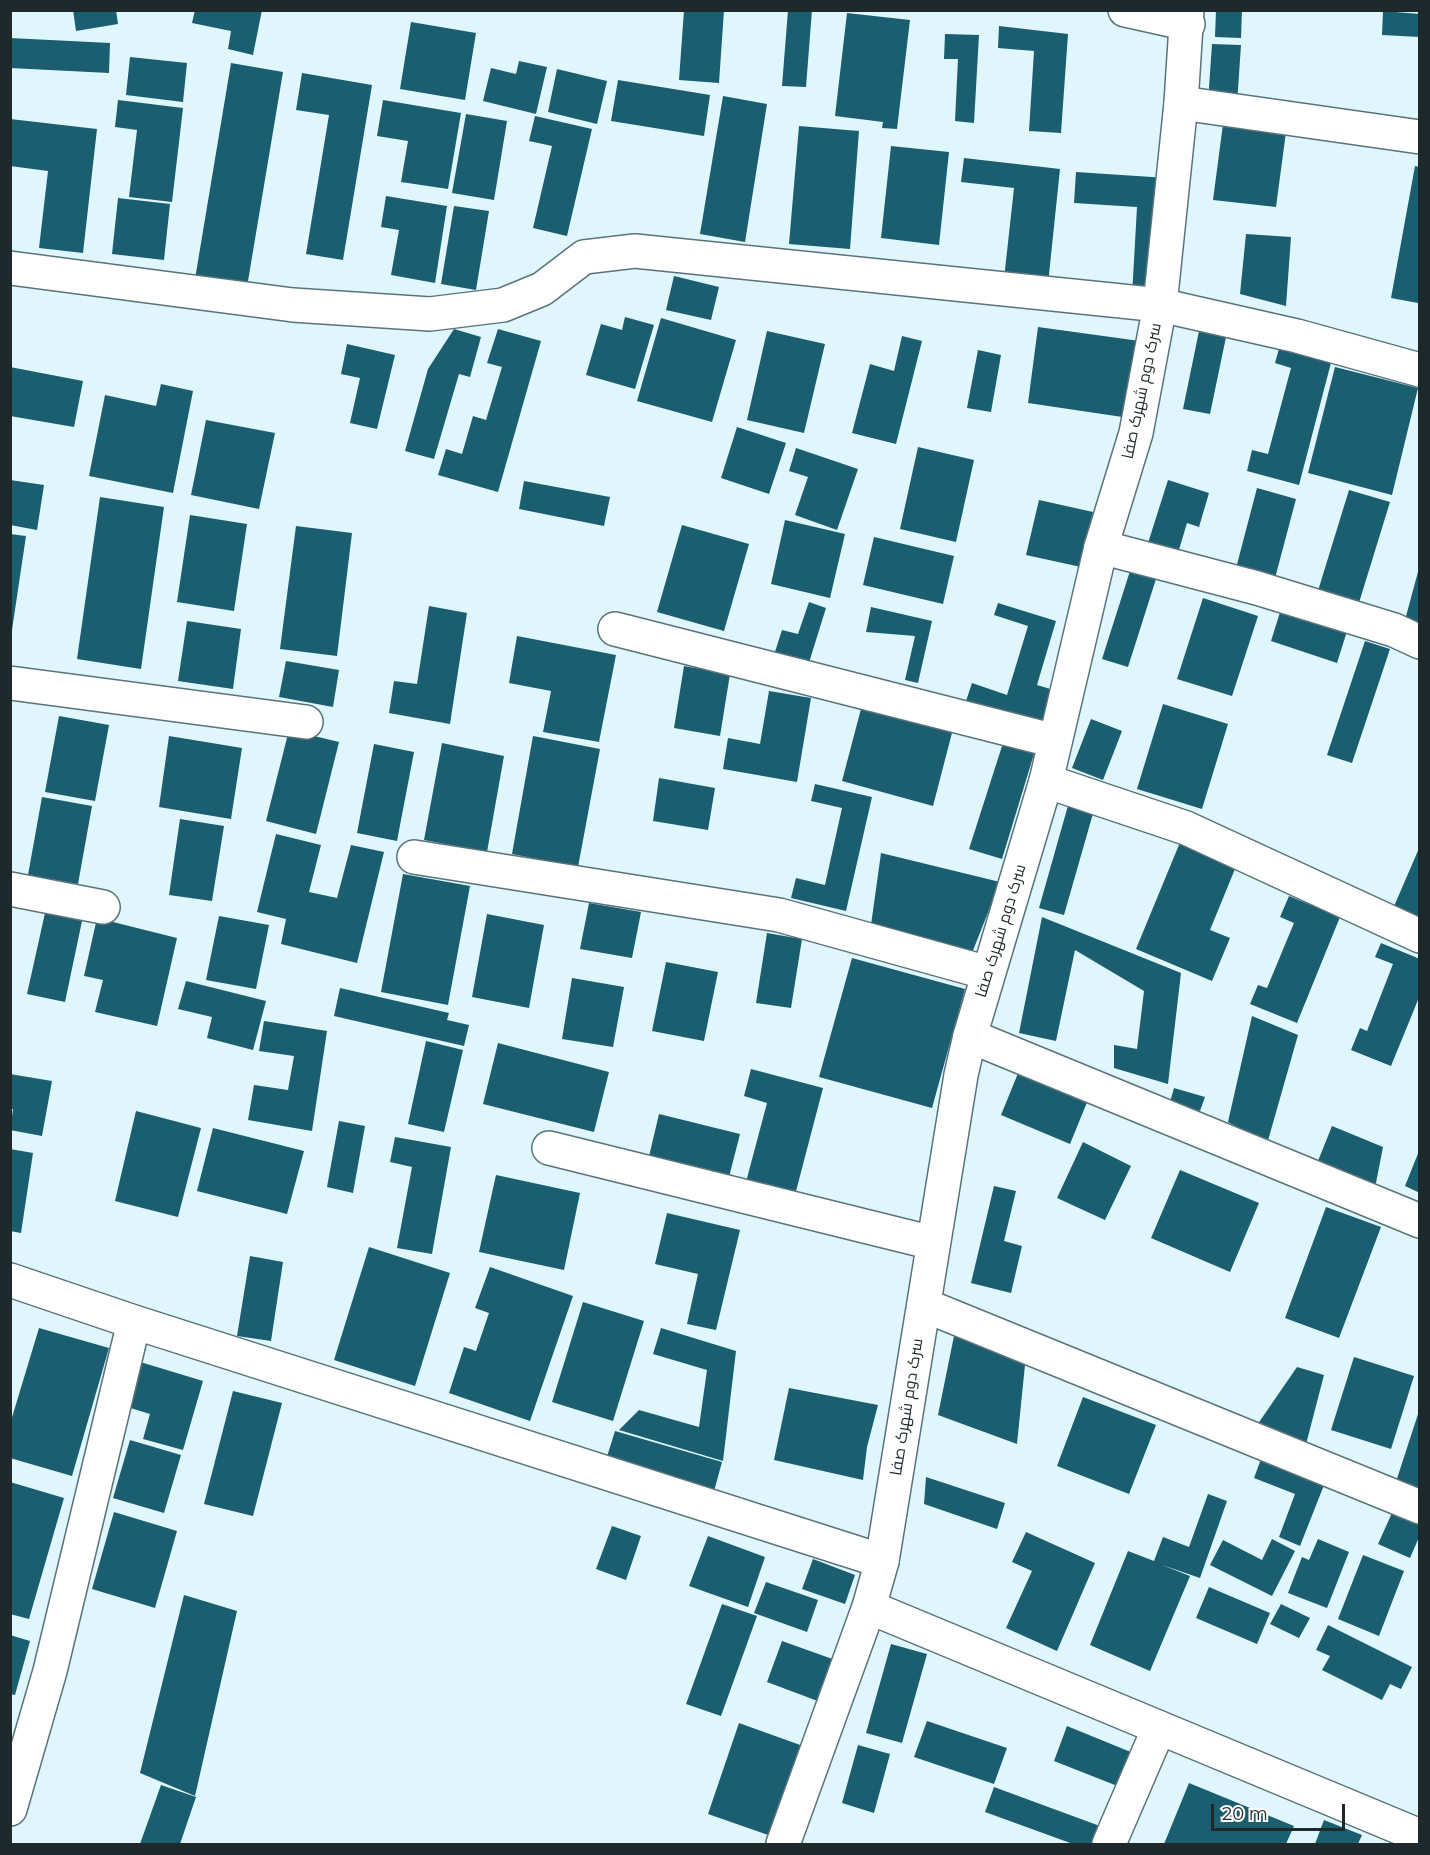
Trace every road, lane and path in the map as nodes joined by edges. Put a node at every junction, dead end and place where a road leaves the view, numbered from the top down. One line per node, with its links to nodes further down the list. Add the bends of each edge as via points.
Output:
1 (1125, 10): 2 (street)
2 (1187, 17): 3 (street, سرک دوم شهرک صفا)
3 (1181, 103): 4 (street); 6 (street, سرک دوم شهرک صفا)
4 (1419, 137)
5 (10, 268): 6 (street, via 293,305 430,314 503,305 542,289 584,257 635,251)
6 (1160, 306): 7 (street, via 1297,336); 8 (street, سرک دوم شهرک صفا, via 1136,434)
7 (1419, 370)
8 (1101, 547): 10 (street, via 1257,588 1394,630); 13 (street, سرک دوم شهرک صفا)
9 (615, 629): 13 (street)
10 (1419, 642)
11 (10, 683): 12 (street)
12 (306, 722)
13 (1054, 741): 14 (street, سرک دوم شهرک صفا)
14 (1046, 781): 18 (street, via 1186,828); 19 (street, سرک دوم شهرک صفا)
15 (414, 857): 19 (street, via 778,915)
16 (10, 889): 17 (street)
17 (103, 907)
18 (1419, 936)
19 (988, 973): 20 (street, سرک دوم شهرک صفا)
20 (970, 1036): 22 (street); 23 (street, سرک دوم شهرک صفا)
21 (549, 1149): 23 (street)
22 (1419, 1221)
23 (933, 1243): 25 (street, سرک دوم شهرک صفا)
24 (10, 1280): 26 (street)
25 (924, 1305): 27 (street); 28 (street, سرک دوم شهرک صفا)
26 (134, 1322): 28 (street); 31 (street, via 50,1671)
27 (1419, 1507)
28 (882, 1561): 29 (street, سرک دوم شهرک صفا)
29 (869, 1606): 30 (street); 33 (street, سرک دوم شهرک صفا)
30 (1159, 1728): 32 (street); 34 (street)
31 (10, 1809)
32 (1419, 1836)
33 (783, 1845)
34 (1109, 1845)

